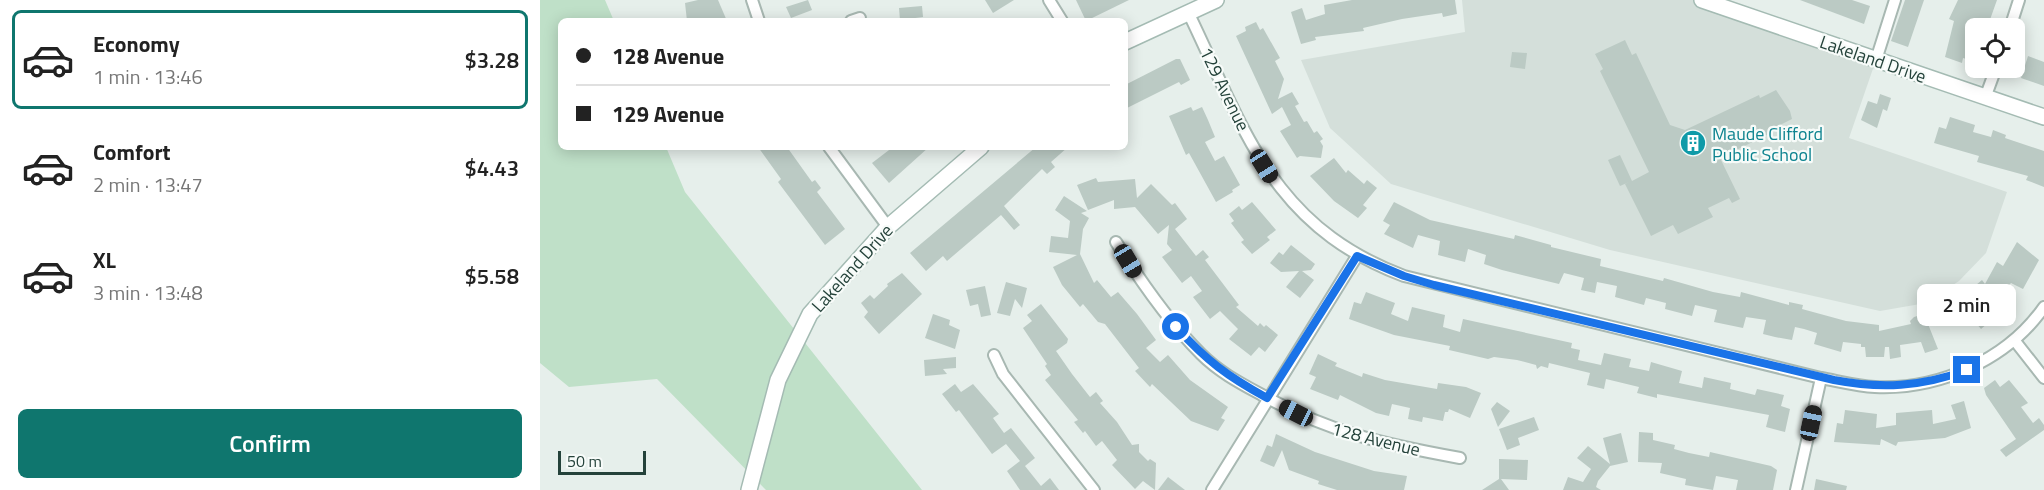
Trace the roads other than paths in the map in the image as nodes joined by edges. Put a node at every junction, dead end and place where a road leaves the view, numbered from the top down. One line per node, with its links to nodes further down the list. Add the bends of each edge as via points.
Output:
1 (752, 0): 8 (street)
2 (1049, 0): 9 (street)
3 (1216, 0): 7 (street)
4 (1895, 0): 12 (street)
5 (2019, 0): 10 (street)
6 (1712, 2): 12 (street, Lakeland Drive)
7 (1188, 12): 11 (street); 20 (street, 129 Avenue, via 1271,177 1298,210)
8 (758, 18)
9 (1060, 18)
10 (2013, 18)
11 (1128, 41)
12 (1876, 60): 14 (street, Lakeland Drive)
13 (1992, 78): 14 (street)
14 (1985, 98): 15 (street, Lakeland Drive)
15 (2044, 117)
16 (831, 150): 18 (street)
17 (978, 150): 18 (street, Lakeland Drive)
18 (888, 227): 28 (street, Lakeland Drive, via 810,314 778,380)
19 (1116, 242): 26 (street, 128 Avenue, via 1140,280 1202,356 1227,376)
20 (1357, 256): 24 (street, 129 Avenue, via 1434,285); 26 (street)
21 (2044, 308): 22 (street, 129 Avenue)
22 (2015, 341): 24 (street, 129 Avenue, via 1967,370 1920,384 1874,387); 25 (street)
23 (994, 355): 29 (street, via 1003,374)
24 (1821, 378): 31 (street)
25 (2044, 378)
26 (1267, 398): 27 (street, 128 Avenue, via 1341,432); 30 (street)
27 (1460, 458)
28 (749, 490)
29 (1094, 490)
30 (1212, 490)
31 (1796, 490)

